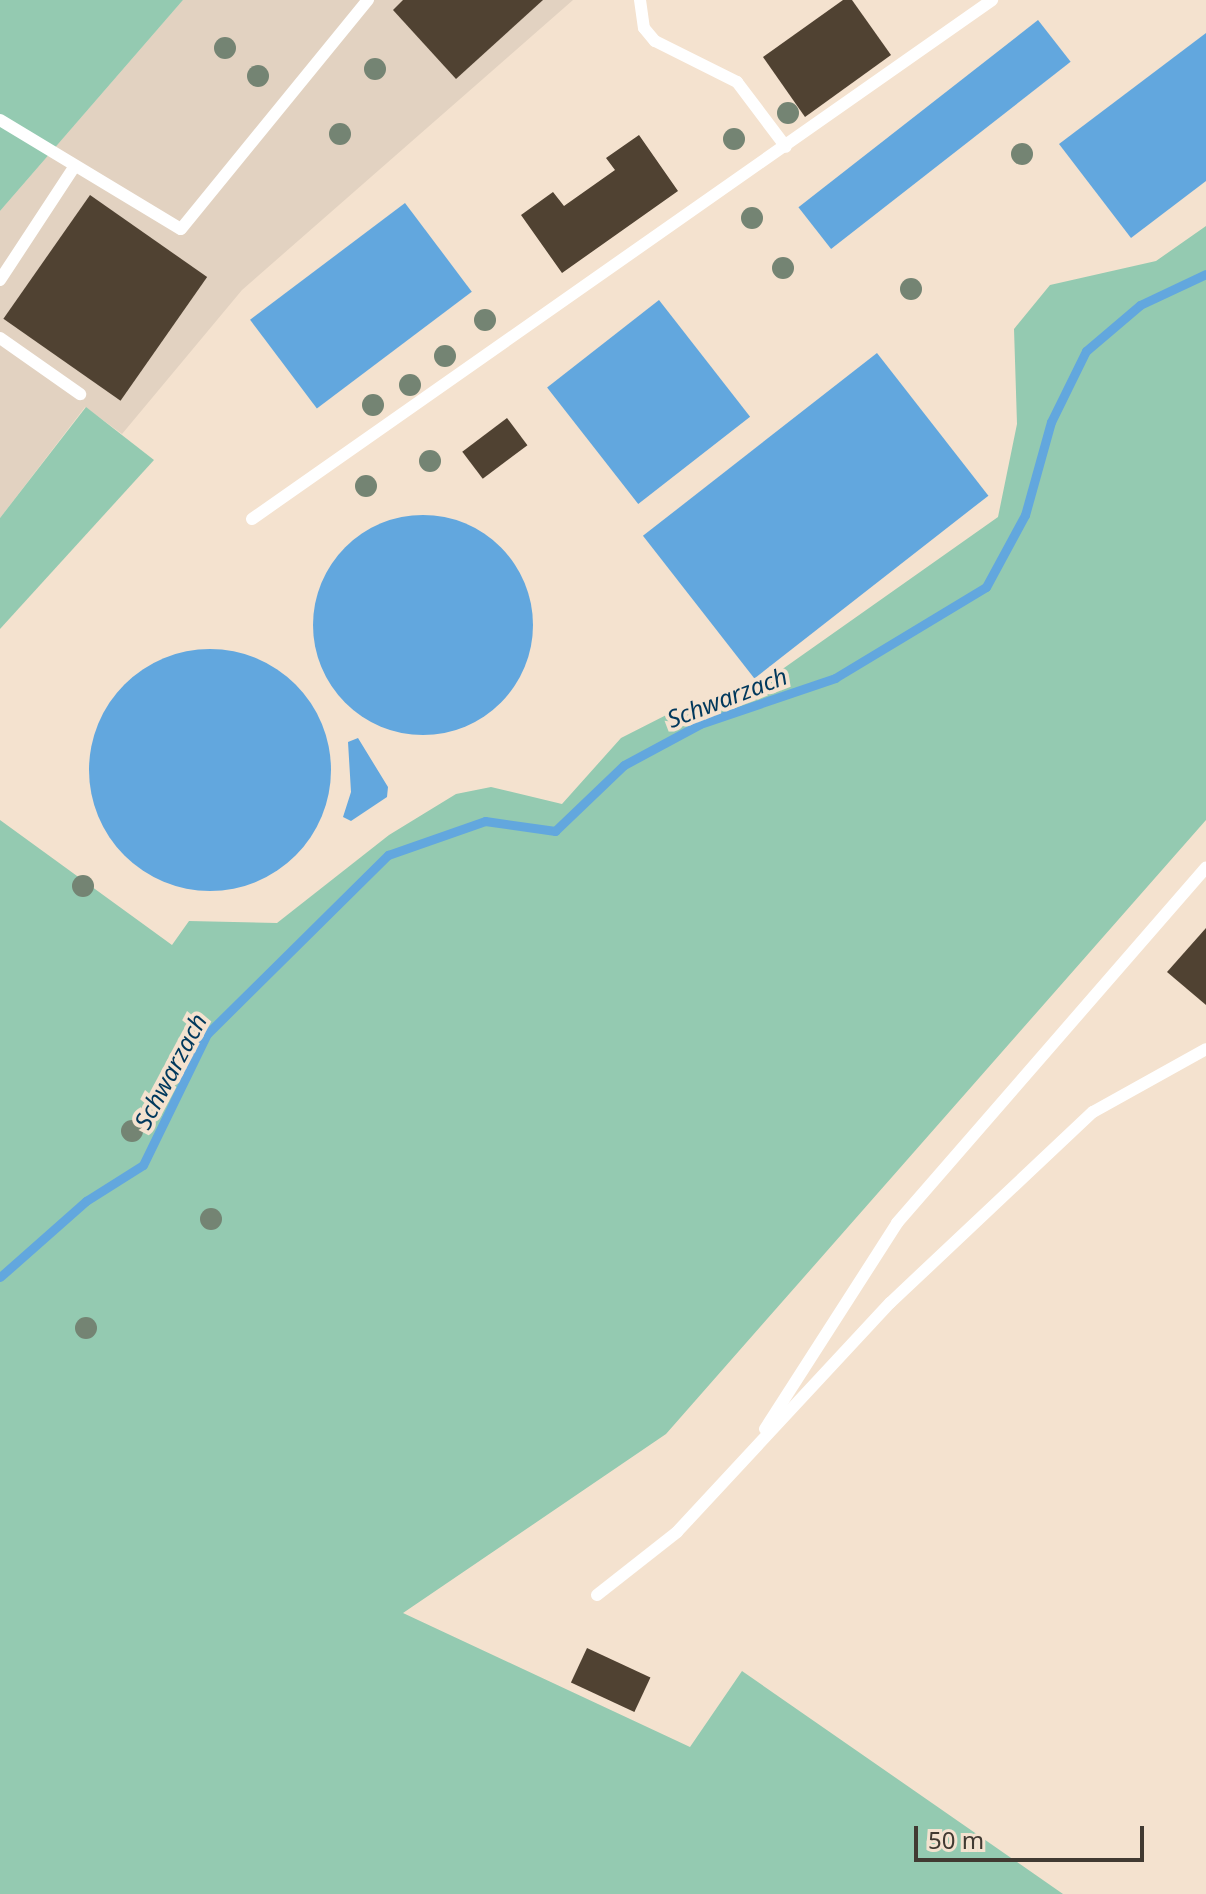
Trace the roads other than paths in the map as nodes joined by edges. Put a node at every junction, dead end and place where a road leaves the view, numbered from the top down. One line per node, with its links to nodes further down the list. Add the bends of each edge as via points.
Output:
1 (368, 0): 6 (lane, via 181,229)
2 (640, 0): 5 (lane, via 644,28 655,41 737,82)
3 (992, 0): 5 (lane)
4 (0, 120): 6 (lane)
5 (786, 147): 10 (lane)
6 (75, 166): 7 (lane)
7 (0, 280)
8 (0, 338): 9 (lane)
9 (80, 394)
10 (252, 519)
11 (1206, 867): 13 (lane, via 897,1223)
12 (1206, 1049): 13 (lane, via 1093,1112 890,1303)
13 (751, 1452): 14 (lane, via 677,1532)
14 (597, 1595)

